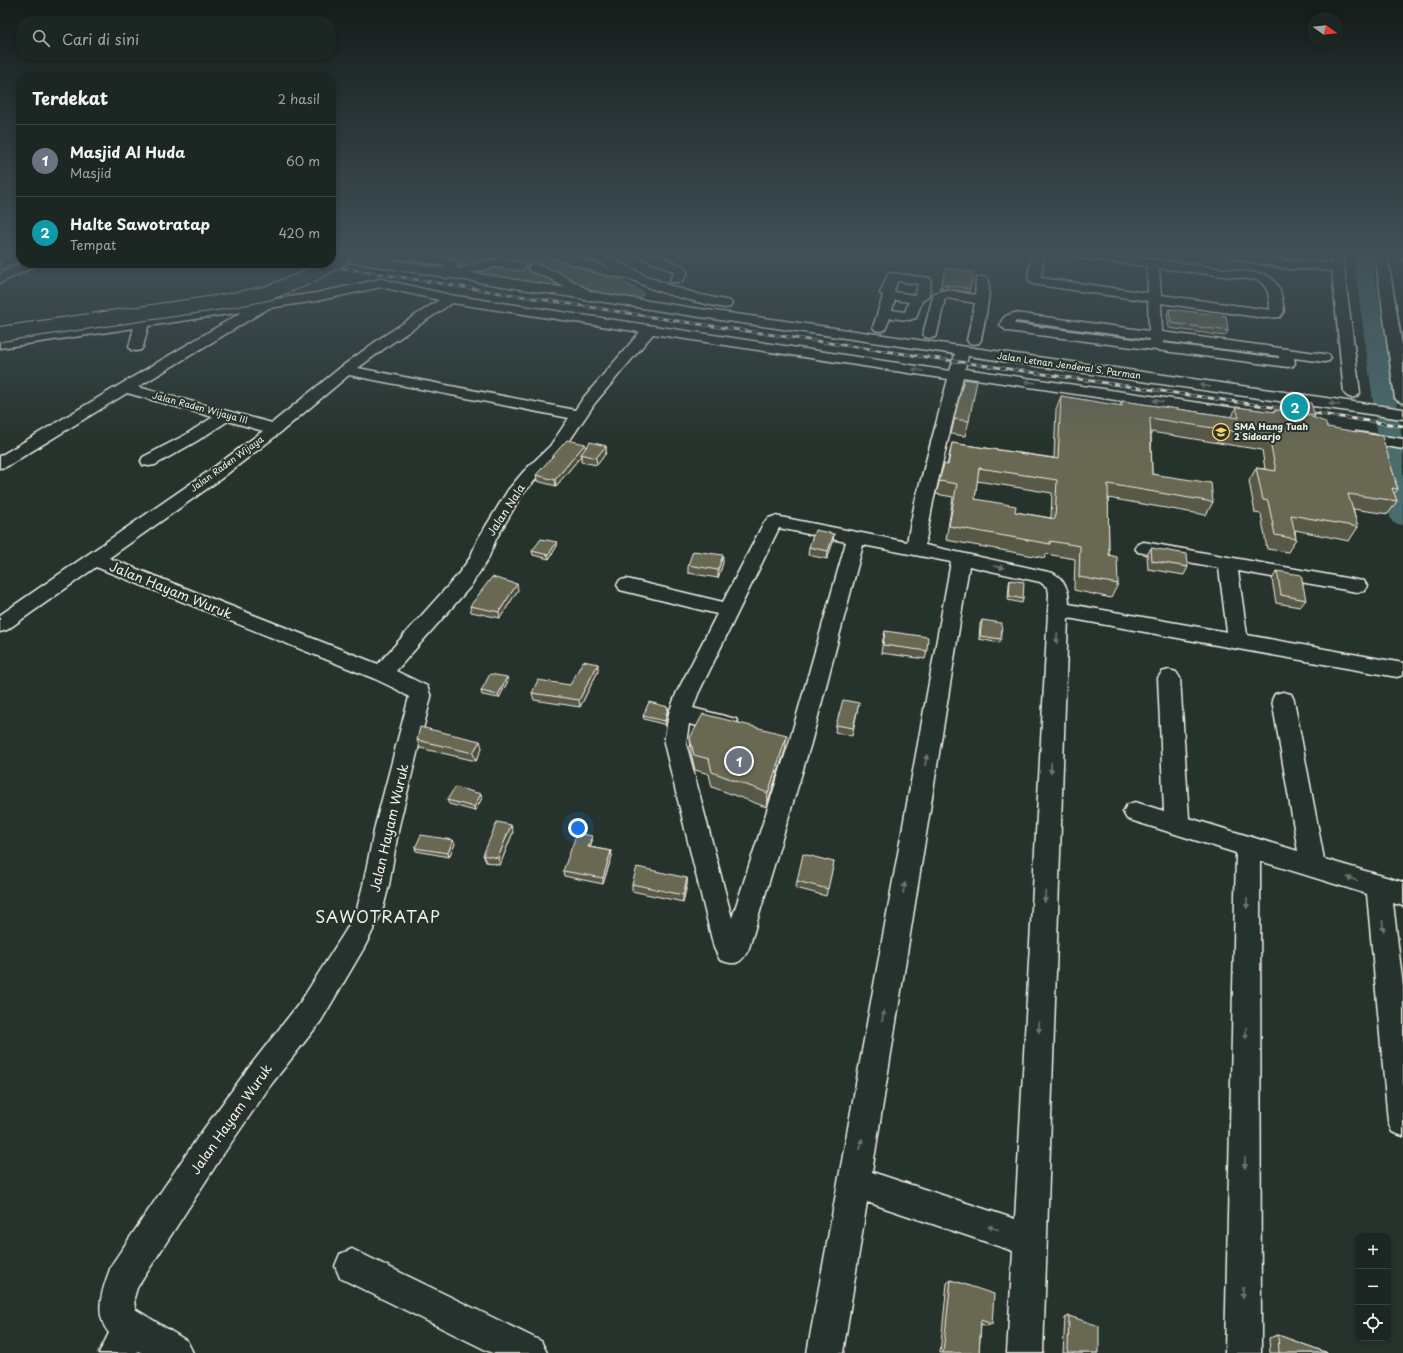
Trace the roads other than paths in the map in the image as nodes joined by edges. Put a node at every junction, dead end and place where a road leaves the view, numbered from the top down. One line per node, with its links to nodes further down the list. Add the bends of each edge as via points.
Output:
1 (117, 317): 20 (highway, bridge)
2 (182, 317): 17 (highway)
3 (244, 317): 31 (street)
4 (422, 317): 28 (street, Jalan Raden Wijaya)
5 (566, 317): 19 (street)
6 (728, 317): 26 (highway, Jalan Letnan Jenderal S. Parman)
7 (826, 317): 16 (highway, Jalan Letnan Jenderal S. Parman)
8 (883, 317): 16 (street)
9 (901, 317): 16 (street)
10 (934, 317): 21 (street)
11 (979, 317): 22 (street)
12 (1015, 317): 23 (street, via 1009,319 1007,325 1012,328)
13 (1016, 317): 23 (street)
14 (1154, 317): 23 (street)
15 (1349, 317): 32 (street)
16 (882, 320): 21 (highway, Jalan Letnan Jenderal S. Parman)
17 (142, 323): 24 (highway); 25 (street)
18 (1400, 323): 30 (street)
19 (649, 330): 29 (street, one-way to 19); 35 (street, Jalan Nala)
20 (0, 334)
21 (930, 334): 22 (highway, Jalan Letnan Jenderal S. Parman)
22 (974, 340): 32 (highway, Jalan Letnan Jenderal S. Parman)
23 (1156, 341): 27 (street, via 1288,363 1285,352)
24 (0, 344)
25 (136, 347)
26 (962, 351): 29 (street); 32 (highway, Jalan Letnan Jenderal S. Parman, one-way to 26)
27 (1324, 358)
28 (346, 370): 35 (street); 37 (street, Jalan Raden Wijaya)
29 (957, 374): 36 (street, one-way to 29); 44 (street, via 924,502)
30 (1402, 381): 32 (highway, Jalan Letnan Jenderal S. Parman)
31 (124, 388): 34 (street, Jalan Raden Wijaya III); 41 (street)
32 (1366, 398): 33 (highway, Jalan Letnan Jenderal S. Parman)
33 (1403, 414)
34 (226, 415): 37 (street, Jalan Raden Wijaya III); 40 (street)
35 (579, 415): 55 (street, Jalan Nala, via 556,449 514,494 487,539 479,559 463,582)
36 (1276, 419)
37 (276, 429): 46 (street, Jalan Raden Wijaya)
38 (1340, 435): 39 (street)
39 (1403, 444)
40 (149, 461)
41 (0, 463)
42 (856, 538): 44 (street); 51 (street, via 778,522 772,524); 61 (street)
43 (1144, 548): 47 (street)
44 (915, 549): 45 (street)
45 (961, 558): 50 (street, one-way to 50, via 1046,577 1057,586); 68 (street, one-way to 45)
46 (94, 559): 52 (street, Jalan Raden Wijaya); 55 (street, Jalan Hayam Wuruk)
47 (1228, 563): 49 (street); 53 (street)
48 (627, 586): 51 (street)
49 (1357, 586)
50 (1059, 609): 53 (street); 69 (street, one-way to 69)
51 (729, 610): 58 (street)
52 (0, 625)
53 (1238, 642): 54 (street)
54 (1397, 669)
55 (382, 674): 71 (street, Jalan Hayam Wuruk, via 419,692 420,697 368,912 355,939 311,1011 260,1076 209,1148 124,1276 118,1290 116,1308)
56 (1169, 678): 63 (street)
57 (1283, 700): 65 (street)
58 (680, 713): 59 (street); 61 (street, via 675,744 729,951 736,948)
59 (748, 730)
60 (778, 737): 61 (street)
61 (800, 743)
62 (1135, 812): 63 (street)
63 (1177, 824): 64 (street)
64 (1248, 846): 65 (street); 76 (street, one-way to 76)
65 (1314, 867): 66 (street, one-way to 65)
66 (1391, 891): 67 (street, one-way to 67)
67 (1403, 1121)
68 (854, 1182): 69 (street, one-way to 68); 74 (street)
69 (1030, 1240): 75 (street)
70 (352, 1266): 73 (street)
71 (125, 1341): 72 (street)
72 (175, 1353)
73 (529, 1353)
74 (825, 1353)
75 (1026, 1353)
76 (1243, 1353)

